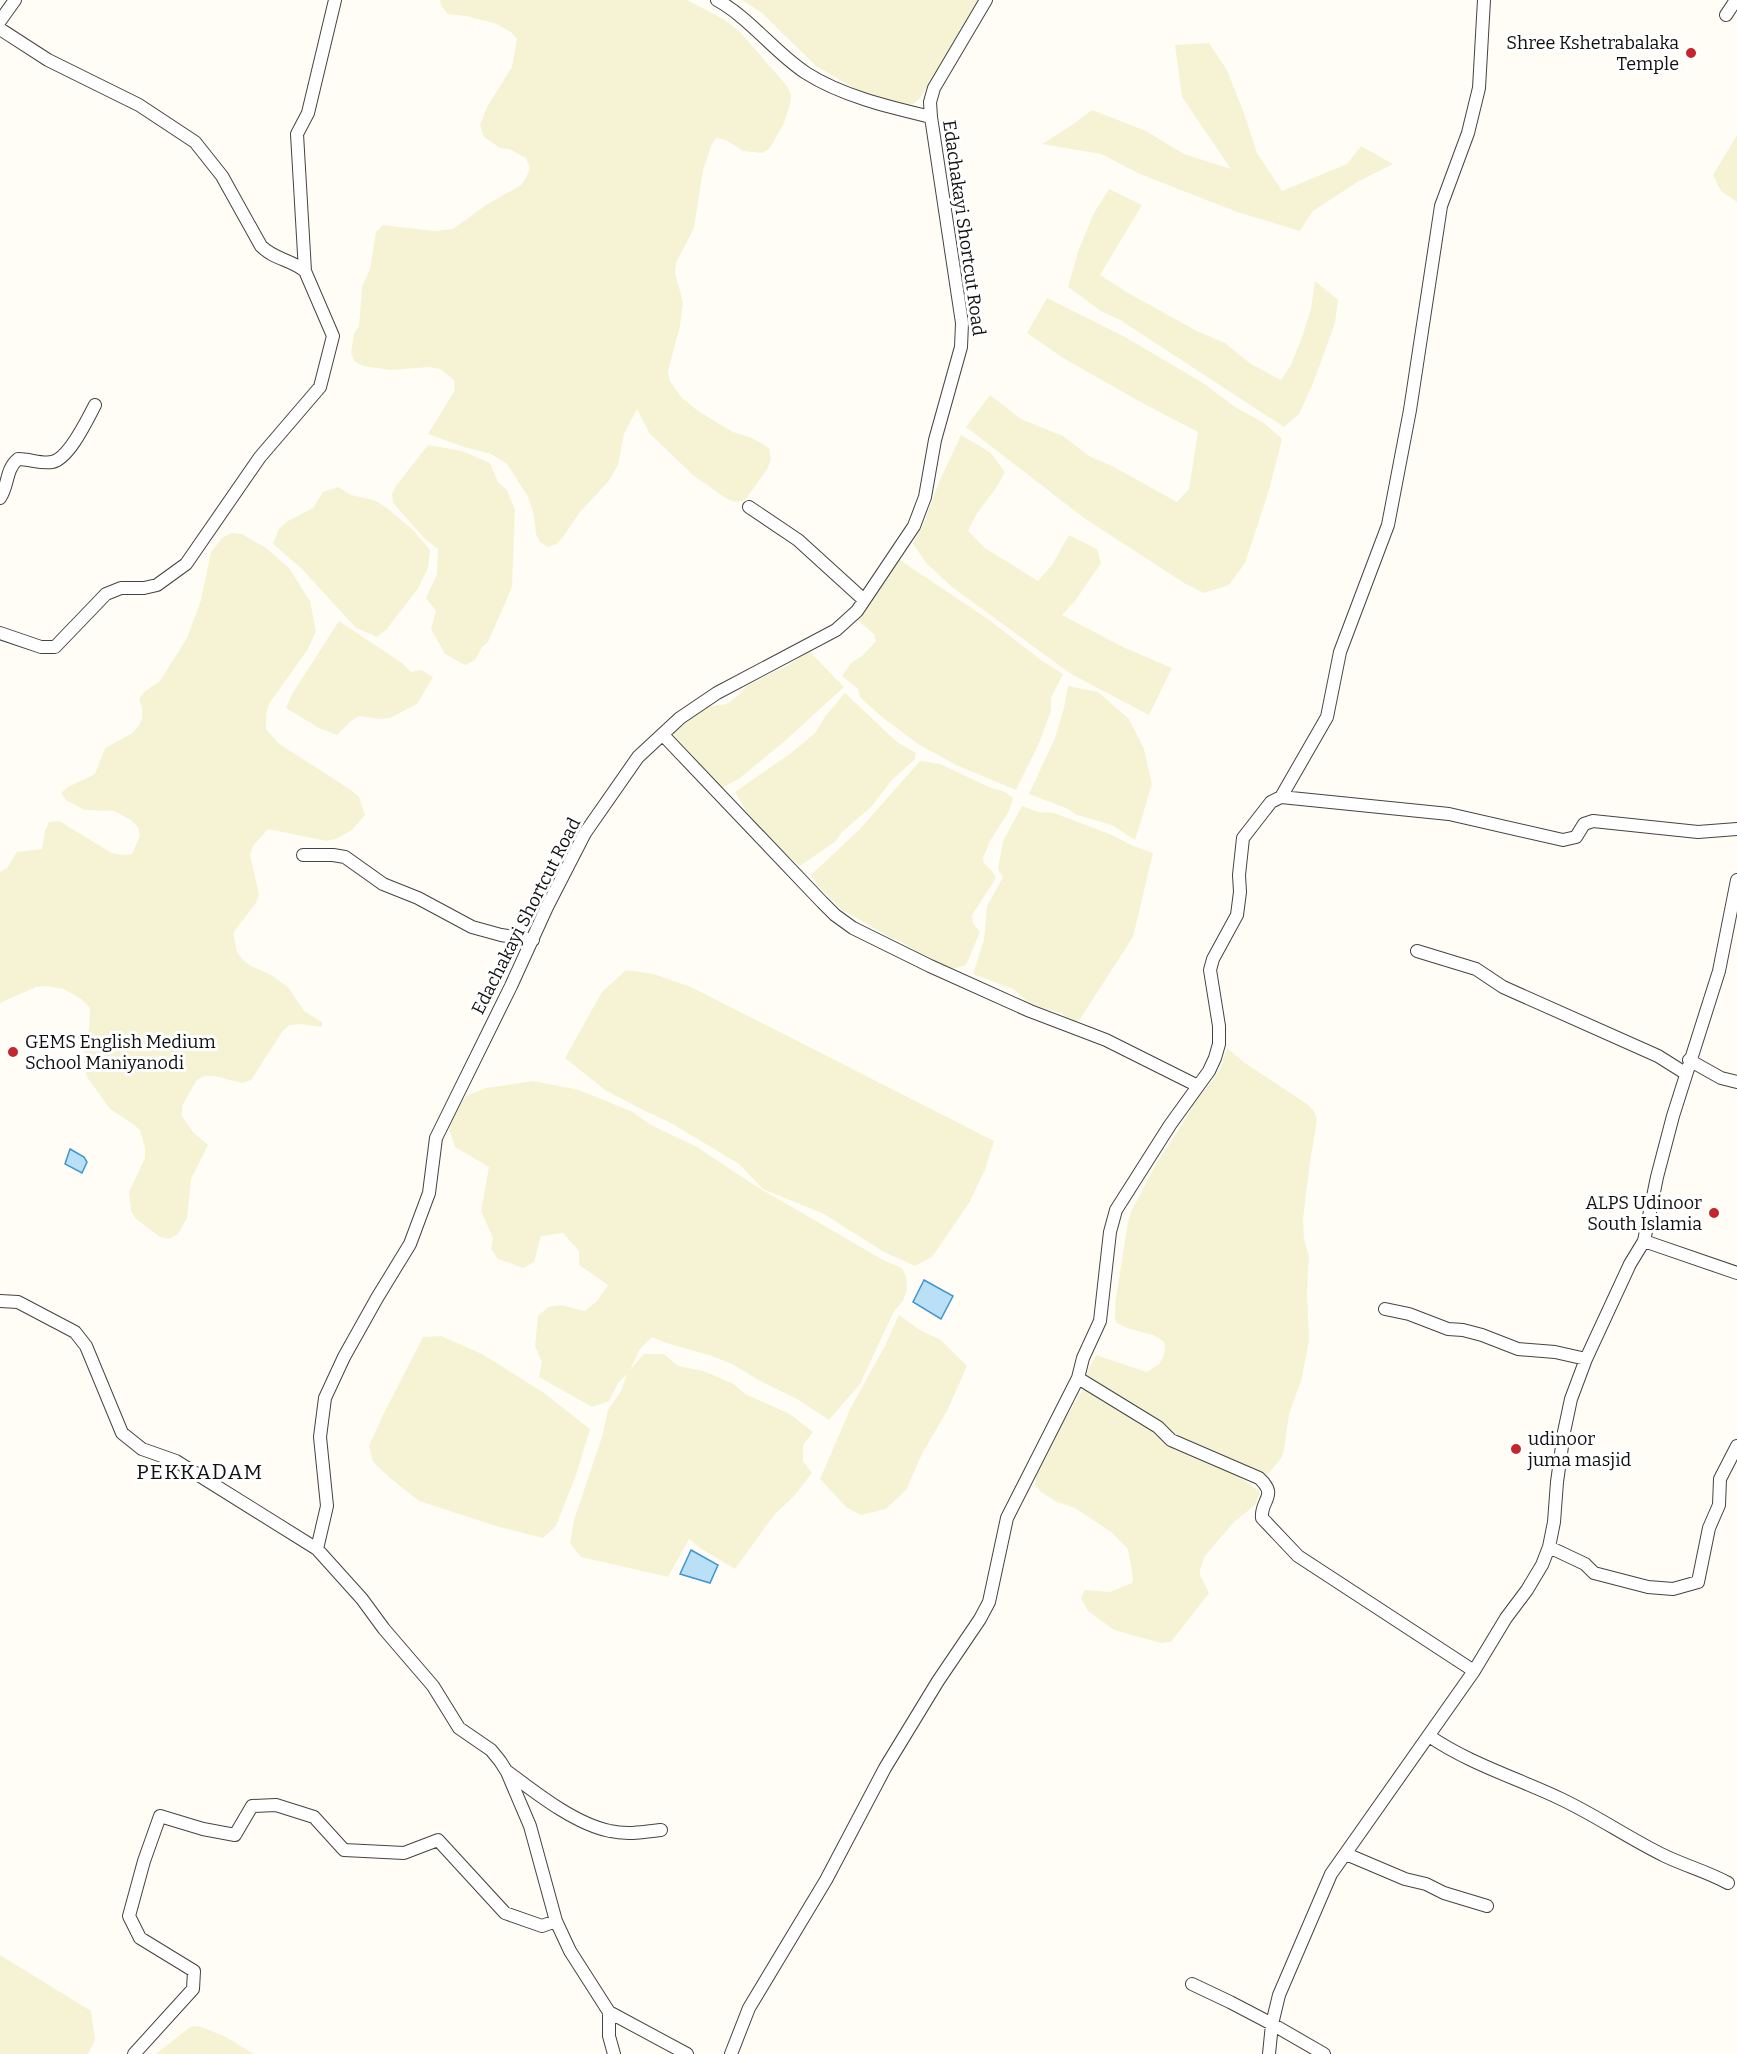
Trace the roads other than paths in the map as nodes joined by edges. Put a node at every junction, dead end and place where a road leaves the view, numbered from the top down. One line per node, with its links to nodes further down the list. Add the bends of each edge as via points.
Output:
1 (15, 0): 8 (street)
2 (335, 0): 11 (street, via 309,113 297,134)
3 (717, 0): 10 (street, via 733,8 805,72 839,90)
4 (986, 0): 10 (street, Edachakayi Shortcut Road, via 934,88)
5 (1484, 0): 18 (street, via 1479,88 1468,134 1441,206 1388,525 1340,652 1327,717)
6 (1736, 0): 7 (street)
7 (1726, 15)
8 (0, 21)
9 (0, 29): 11 (street, via 48,60 139,105 195,142 222,176 261,246)
10 (931, 117): 15 (street, Edachakayi Shortcut Road, via 962,323 962,347 914,526)
11 (305, 271): 16 (street, via 333,336 320,387 261,458 186,564 157,585 121,588 106,594 55,647 41,647)
12 (95, 405): 13 (street, via 65,454 55,461 18,459 11,465)
13 (0, 498)
14 (749, 507): 15 (street, via 798,540)
15 (864, 600): 17 (street, Edachakayi Shortcut Road, via 836,630 717,693)
16 (0, 633)
17 (663, 735): 22 (street, Edachakayi Shortcut Road, via 638,758 585,833); 26 (street, via 822,902 853,928 1030,1011 1106,1040)
18 (1281, 797): 19 (street, via 1449,814 1563,840 1576,837 1584,824 1593,821 1698,832); 26 (street, via 1271,802 1243,838 1237,915 1210,970 1219,1044 1209,1071)
19 (1737, 830)
20 (303, 855): 22 (street, via 345,857 383,884 472,927)
21 (1737, 880): 24 (street, via 1719,971)
22 (533, 940): 35 (street, Edachakayi Shortcut Road, via 436,1138 429,1192 410,1244 344,1357 325,1398 320,1437 327,1506)
23 (1417, 951): 24 (street, via 1476,969 1503,987)
24 (1687, 1066): 25 (street); 27 (street)
25 (1737, 1082)
26 (1197, 1086): 32 (street, via 1116,1210 1100,1321)
27 (1644, 1241): 28 (street); 31 (street)
28 (1737, 1273)
29 (0, 1301): 35 (street, via 18,1302 75,1332 86,1346 123,1433 142,1449 176,1461)
30 (1385, 1309): 31 (street, via 1448,1329 1482,1335 1518,1349)
31 (1586, 1359): 34 (street, via 1564,1432)
32 (1078, 1378): 36 (street, via 1151,1422 1171,1440 1259,1478 1266,1485 1269,1499 1261,1511 1262,1518 1298,1556); 50 (street, via 1007,1518 989,1602 885,1768 826,1880 749,2008)
33 (1737, 1446): 34 (street, via 1720,1479 1719,1505 1709,1528 1698,1582 1673,1589 1648,1587 1594,1573 1585,1564)
34 (1549, 1547): 36 (street, via 1542,1565)
35 (317, 1549): 38 (street, via 433,1686 459,1728 491,1750)
36 (1474, 1671): 37 (street)
37 (1429, 1736): 40 (street); 41 (street, via 1469,1760 1563,1800 1666,1857)
38 (507, 1772): 39 (street, via 593,1826 631,1834); 43 (street, via 530,1826)
39 (661, 1830)
40 (1346, 1854): 42 (street, via 1405,1879); 46 (street, via 1331,1875 1294,1956 1278,1995)
41 (1728, 1883)
42 (1487, 1906)
43 (556, 1921): 45 (street, via 570,1951); 47 (street, via 542,1926 505,1913 438,1840 404,1853 344,1850 314,1816 276,1805 252,1806 235,1835 160,1816 129,1916 140,1938 194,1971 193,1989)
44 (1192, 1984): 46 (street)
45 (609, 2012): 48 (street); 49 (street)
46 (1272, 2024): 51 (street); 52 (street)
47 (134, 2054)
48 (614, 2054)
49 (687, 2054)
50 (731, 2054)
51 (1269, 2054)
52 (1324, 2054)

